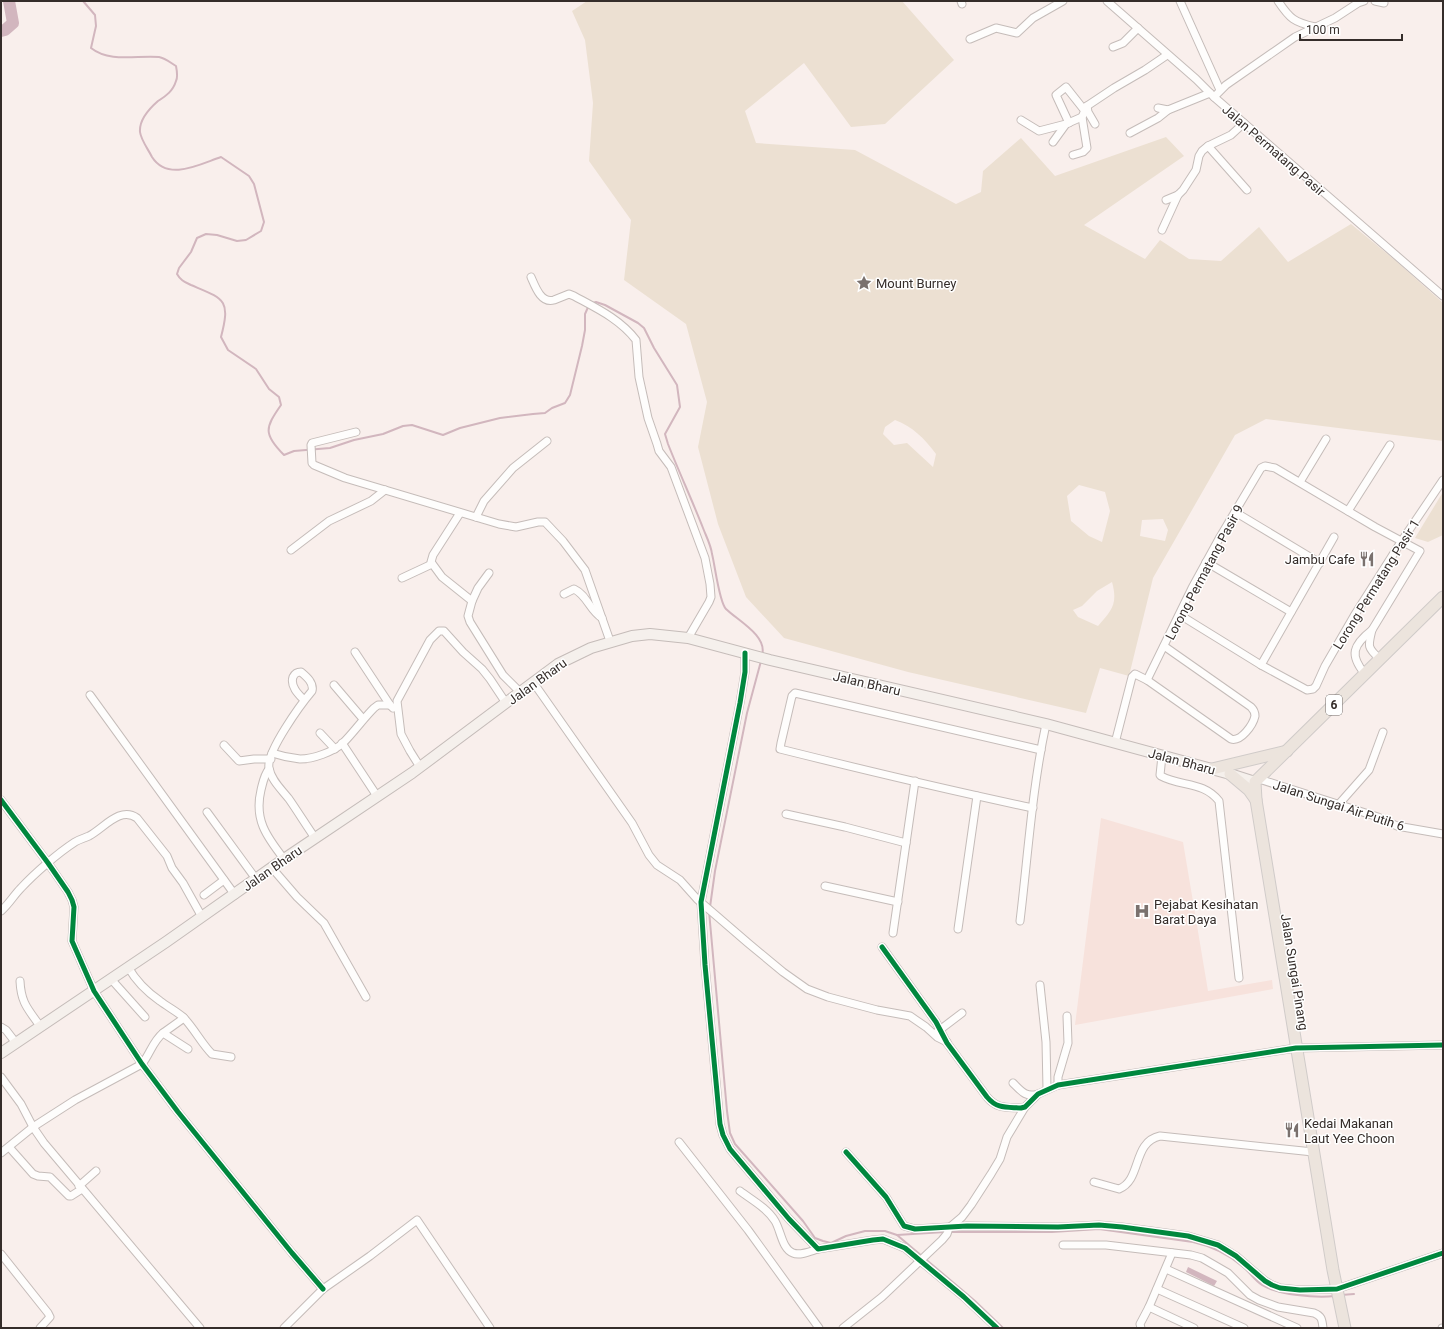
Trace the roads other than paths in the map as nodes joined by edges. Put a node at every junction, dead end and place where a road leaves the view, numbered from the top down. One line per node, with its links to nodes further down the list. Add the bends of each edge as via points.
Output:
1 (1063, 1): 10 (street, via 1033,18 1017,33 996,28)
2 (1107, 1): 9 (street, Jalan Permatang Pasir)
3 (1180, 1): 13 (street)
4 (1278, 1): 8 (street, via 1295,21)
5 (1364, 1): 8 (street)
6 (1375, 1): 7 (street)
7 (1384, 3)
8 (1315, 27): 13 (street, via 1295,37)
9 (1138, 28): 11 (street, via 1123,43); 12 (street, Jalan Permatang Pasir)
10 (970, 39)
11 (1113, 47)
12 (1167, 55): 14 (street, Jalan Permatang Pasir); 17 (street, via 1114,88)
13 (1220, 90): 14 (street)
14 (1212, 95): 16 (street); 19 (street, Jalan Permatang Pasir)
15 (1158, 108): 16 (street)
16 (1168, 110): 22 (street)
17 (1084, 112): 20 (street); 20 (street, via 1066,86 1056,95); 21 (street, via 1088,112); 25 (street, via 1087,148)
18 (1021, 120): 20 (street, via 1039,132)
19 (1244, 123): 24 (street, via 1231,135); 31 (street, Jalan Permatang Pasir)
20 (1067, 124): 23 (street)
21 (1095, 124)
22 (1130, 133)
23 (1054, 142)
24 (1208, 146): 26 (street); 27 (street, via 1200,155 1196,170)
25 (1073, 155)
26 (1247, 190)
27 (1178, 195): 28 (street); 29 (street)
28 (1166, 200)
29 (1162, 230)
30 (531, 277): 58 (street, via 537,292 543,297 553,300 569,294 616,320 636,340 639,377 648,418 659,451 671,467 705,558 710,584 711,597)
31 (1443, 296)
32 (356, 432): 38 (street, via 314,442 311,445 312,463 345,478)
33 (1326, 439): 37 (street)
34 (547, 441): 42 (street, via 513,468 484,501)
35 (1390, 445): 39 (street)
36 (1443, 480): 44 (street, Lorong Permatang Pasir 1)
37 (1300, 482): 39 (street); 40 (street, Lorong Permatang Pasir 9, via 1275,468 1263,466)
38 (385, 490): 41 (street); 45 (street, via 371,501 329,520)
39 (1348, 511): 44 (street)
40 (1236, 512): 46 (street, Lorong Permatang Pasir 9); 47 (street)
41 (460, 513): 42 (street); 48 (street, via 432,555)
42 (476, 517): 56 (street, via 511,527 542,521 548,523 581,563)
43 (1334, 537): 47 (street)
44 (1402, 542): 57 (street, via 1420,551); 64 (street, Lorong Permatang Pasir 1, via 1354,616 1313,689 1307,690)
45 (291, 550)
46 (1206, 562): 54 (street); 55 (street, Lorong Permatang Pasir 9)
47 (1320, 563): 54 (street)
48 (432, 564): 50 (street); 53 (street, via 442,577)
49 (489, 573): 53 (street)
50 (402, 578)
51 (564, 594): 56 (street, via 574,589 581,593 596,614)
52 (1443, 597): 63 (main road, 6)
53 (472, 602): 69 (street, via 468,616 470,622 503,675)
54 (1291, 612): 64 (street)
55 (1180, 615): 60 (street, Lorong Permatang Pasir 9); 64 (street)
56 (602, 618): 59 (street)
57 (1372, 630): 63 (street, via 1369,648); 65 (street, via 1356,647 1355,660)
58 (688, 638): 59 (main road, Jalan Bharu, via 650,634); 62 (main road, Jalan Bharu)
59 (610, 641): 67 (main road, Jalan Bharu, via 572,656)
60 (1164, 646): 66 (street, Lorong Permatang Pasir 9); 66 (street, via 1251,707 1255,715 1252,723 1242,737 1231,739)
61 (355, 652): 73 (street)
62 (750, 655): 76 (main road, Jalan Bharu); 113 (street)
63 (1380, 659): 65 (main road, 6)
64 (1261, 665)
65 (1365, 674): 84 (main road, 6)
66 (1147, 680): 80 (street, via 1137,674 1132,677)
67 (533, 682): 69 (main road, Jalan Bharu); 113 (street, via 632,822 653,861 680,880)
68 (334, 685): 75 (street)
69 (520, 692): 72 (main road, Jalan Bharu)
70 (90, 695): 108 (street)
71 (304, 700): 85 (street, via 288,723)
72 (506, 704): 74 (street, via 490,679 442,630 430,640 398,697); 87 (main road, Jalan Bharu)
73 (390, 705): 74 (street); 75 (street, via 378,705)
74 (398, 711): 87 (street, via 401,734)
75 (364, 719): 79 (street)
76 (1046, 724): 80 (main road, Jalan Bharu); 83 (street)
77 (1382, 732): 97 (street, via 1369,770)
78 (320, 733): 82 (street)
79 (342, 743): 82 (street); 93 (street)
80 (1115, 743): 86 (main road, Jalan Bharu)
81 (224, 745): 85 (street, via 239,761)
82 (335, 749): 85 (street, via 302,759)
83 (1040, 750): 92 (street, via 802,694 795,693 792,696 780,749); 98 (street)
84 (1288, 750): 89 (main road); 91 (main road, 6)
85 (272, 756): 88 (street)
86 (1162, 756): 89 (main road, Jalan Bharu); 121 (street, via 1161,776 1206,789 1218,801)
87 (420, 767): 93 (main road, Jalan Bharu)
88 (269, 769): 102 (street); 104 (street, via 264,776 259,799 260,820 268,839)
89 (1212, 769): 90 (main road, Jalan Bharu)
90 (1230, 774): 91 (main road, Jalan Bharu); 96 (main road, via 1249,790)
91 (1257, 780): 96 (main road, Jalan Sungai Pinang); 97 (street, Jalan Sungai Air Putih 6)
92 (915, 781): 94 (street); 103 (street)
93 (377, 796): 102 (main road, Jalan Bharu)
94 (977, 796): 98 (street); 117 (street)
95 (1, 800): 105 (street)
96 (1256, 800): 139 (main road, Jalan Sungai Pinang)
97 (1339, 804): 101 (street, Jalan Sungai Air Putih 6, via 1397,826)
98 (1033, 808): 116 (street)
99 (207, 812): 107 (street)
100 (786, 814): 103 (street)
101 (1443, 834)
102 (314, 838): 104 (main road, Jalan Bharu)
103 (906, 843): 112 (street)
104 (284, 859): 106 (main road, Jalan Bharu)
105 (48, 863): 114 (street); 115 (street, via 75,842 89,836 116,817 123,814 132,815 167,856); 125 (street, via 72,900 72,941)
106 (272, 868): 107 (main road, Jalan Bharu); 126 (street, via 324,923)
107 (256, 879): 111 (main road, Jalan Bharu)
108 (224, 880): 110 (street); 111 (street)
109 (825, 886): 112 (street)
110 (204, 895)
111 (234, 895): 115 (main road, Jalan Bharu)
112 (898, 902): 118 (street)
113 (703, 904): 135 (street, via 783,972 807,989 856,1005 910,1016); 162 (street, via 706,972 723,1135 730,1149)
114 (1, 911)
115 (202, 917): 120 (main road, Jalan Bharu)
116 (1020, 921)
117 (958, 929)
118 (893, 933)
119 (882, 948): 133 (street)
120 (128, 968): 122 (main road, Jalan Bharu); 130 (street, via 146,991)
121 (1239, 978)
122 (111, 979): 125 (main road, Jalan Bharu); 129 (street)
123 (20, 981): 131 (street, via 23,1002)
124 (1040, 985): 147 (street, via 1046,1042)
125 (94, 991): 131 (main road, Jalan Bharu); 143 (street)
126 (366, 998)
127 (962, 1013): 133 (street)
128 (1067, 1016): 146 (street, via 1068,1043)
129 (145, 1017)
130 (184, 1018): 134 (street); 142 (street, via 212,1054)
131 (40, 1026): 136 (main road, Jalan Bharu)
132 (1, 1027): 136 (street)
133 (940, 1029): 135 (street); 137 (street)
134 (163, 1033): 140 (street); 143 (street, via 155,1041)
135 (934, 1034): 137 (street)
136 (16, 1043): 141 (main road, Jalan Bharu)
137 (947, 1043): 149 (street, via 992,1103 1003,1107)
138 (1443, 1045): 139 (street)
139 (1296, 1048): 146 (street); 154 (main road, Jalan Sungai Pinang)
140 (188, 1049)
141 (1, 1053)
142 (231, 1057)
143 (142, 1064): 150 (street, via 75,1100); 170 (street)
144 (1, 1077): 150 (street, via 21,1104)
145 (1013, 1083): 148 (street, via 1028,1096)
146 (1058, 1085): 147 (street)
147 (1047, 1089): 148 (street)
148 (1038, 1094): 149 (street)
149 (1025, 1107): 160 (street, via 1007,1137 1000,1159 984,1185 962,1217)
150 (33, 1127): 152 (street); 158 (street)
151 (679, 1142): 176 (street, via 748,1230)
152 (9, 1147): 155 (street); 158 (street, via 33,1174 50,1177 69,1196)
153 (846, 1152): 160 (street, via 886,1197 904,1226)
154 (1313, 1152): 157 (street, via 1160,1136 1148,1141 1144,1146 1131,1177 1123,1188); 169 (main road, Jalan Sungai Pinang)
155 (1, 1153)
156 (96, 1171): 158 (street)
157 (1094, 1182)
158 (81, 1187): 173 (street)
159 (740, 1191): 162 (street, via 770,1215 785,1245 793,1253)
160 (948, 1230): 166 (street); 169 (street, via 967,1226 1099,1225 1188,1236 1218,1245 1236,1256 1259,1276 1280,1288)
161 (1063, 1245): 163 (street, via 1106,1245)
162 (818, 1249): 166 (street, via 882,1240)
163 (1172, 1253): 167 (street); 183 (street, via 1202,1258 1228,1273 1259,1300 1278,1307 1319,1315)
164 (1443, 1253): 169 (street)
165 (1, 1254): 172 (street, via 48,1313 50,1317)
166 (923, 1258): 177 (street, via 882,1297); 178 (street)
167 (1166, 1269): 168 (street); 182 (street)
168 (1157, 1289): 171 (street); 181 (street)
169 (1338, 1289): 184 (main road, Jalan Sungai Pinang)
170 (323, 1290): 174 (street); 175 (street, via 417,1220)
171 (1149, 1307): 179 (street, via 1140,1324); 180 (street)
172 (40, 1328)
173 (200, 1328)
174 (284, 1328)
175 (490, 1328)
176 (819, 1328)
177 (843, 1328)
178 (997, 1328)
179 (1141, 1328)
180 (1194, 1328)
181 (1244, 1328)
182 (1297, 1328)
183 (1323, 1328)
184 (1345, 1328)

